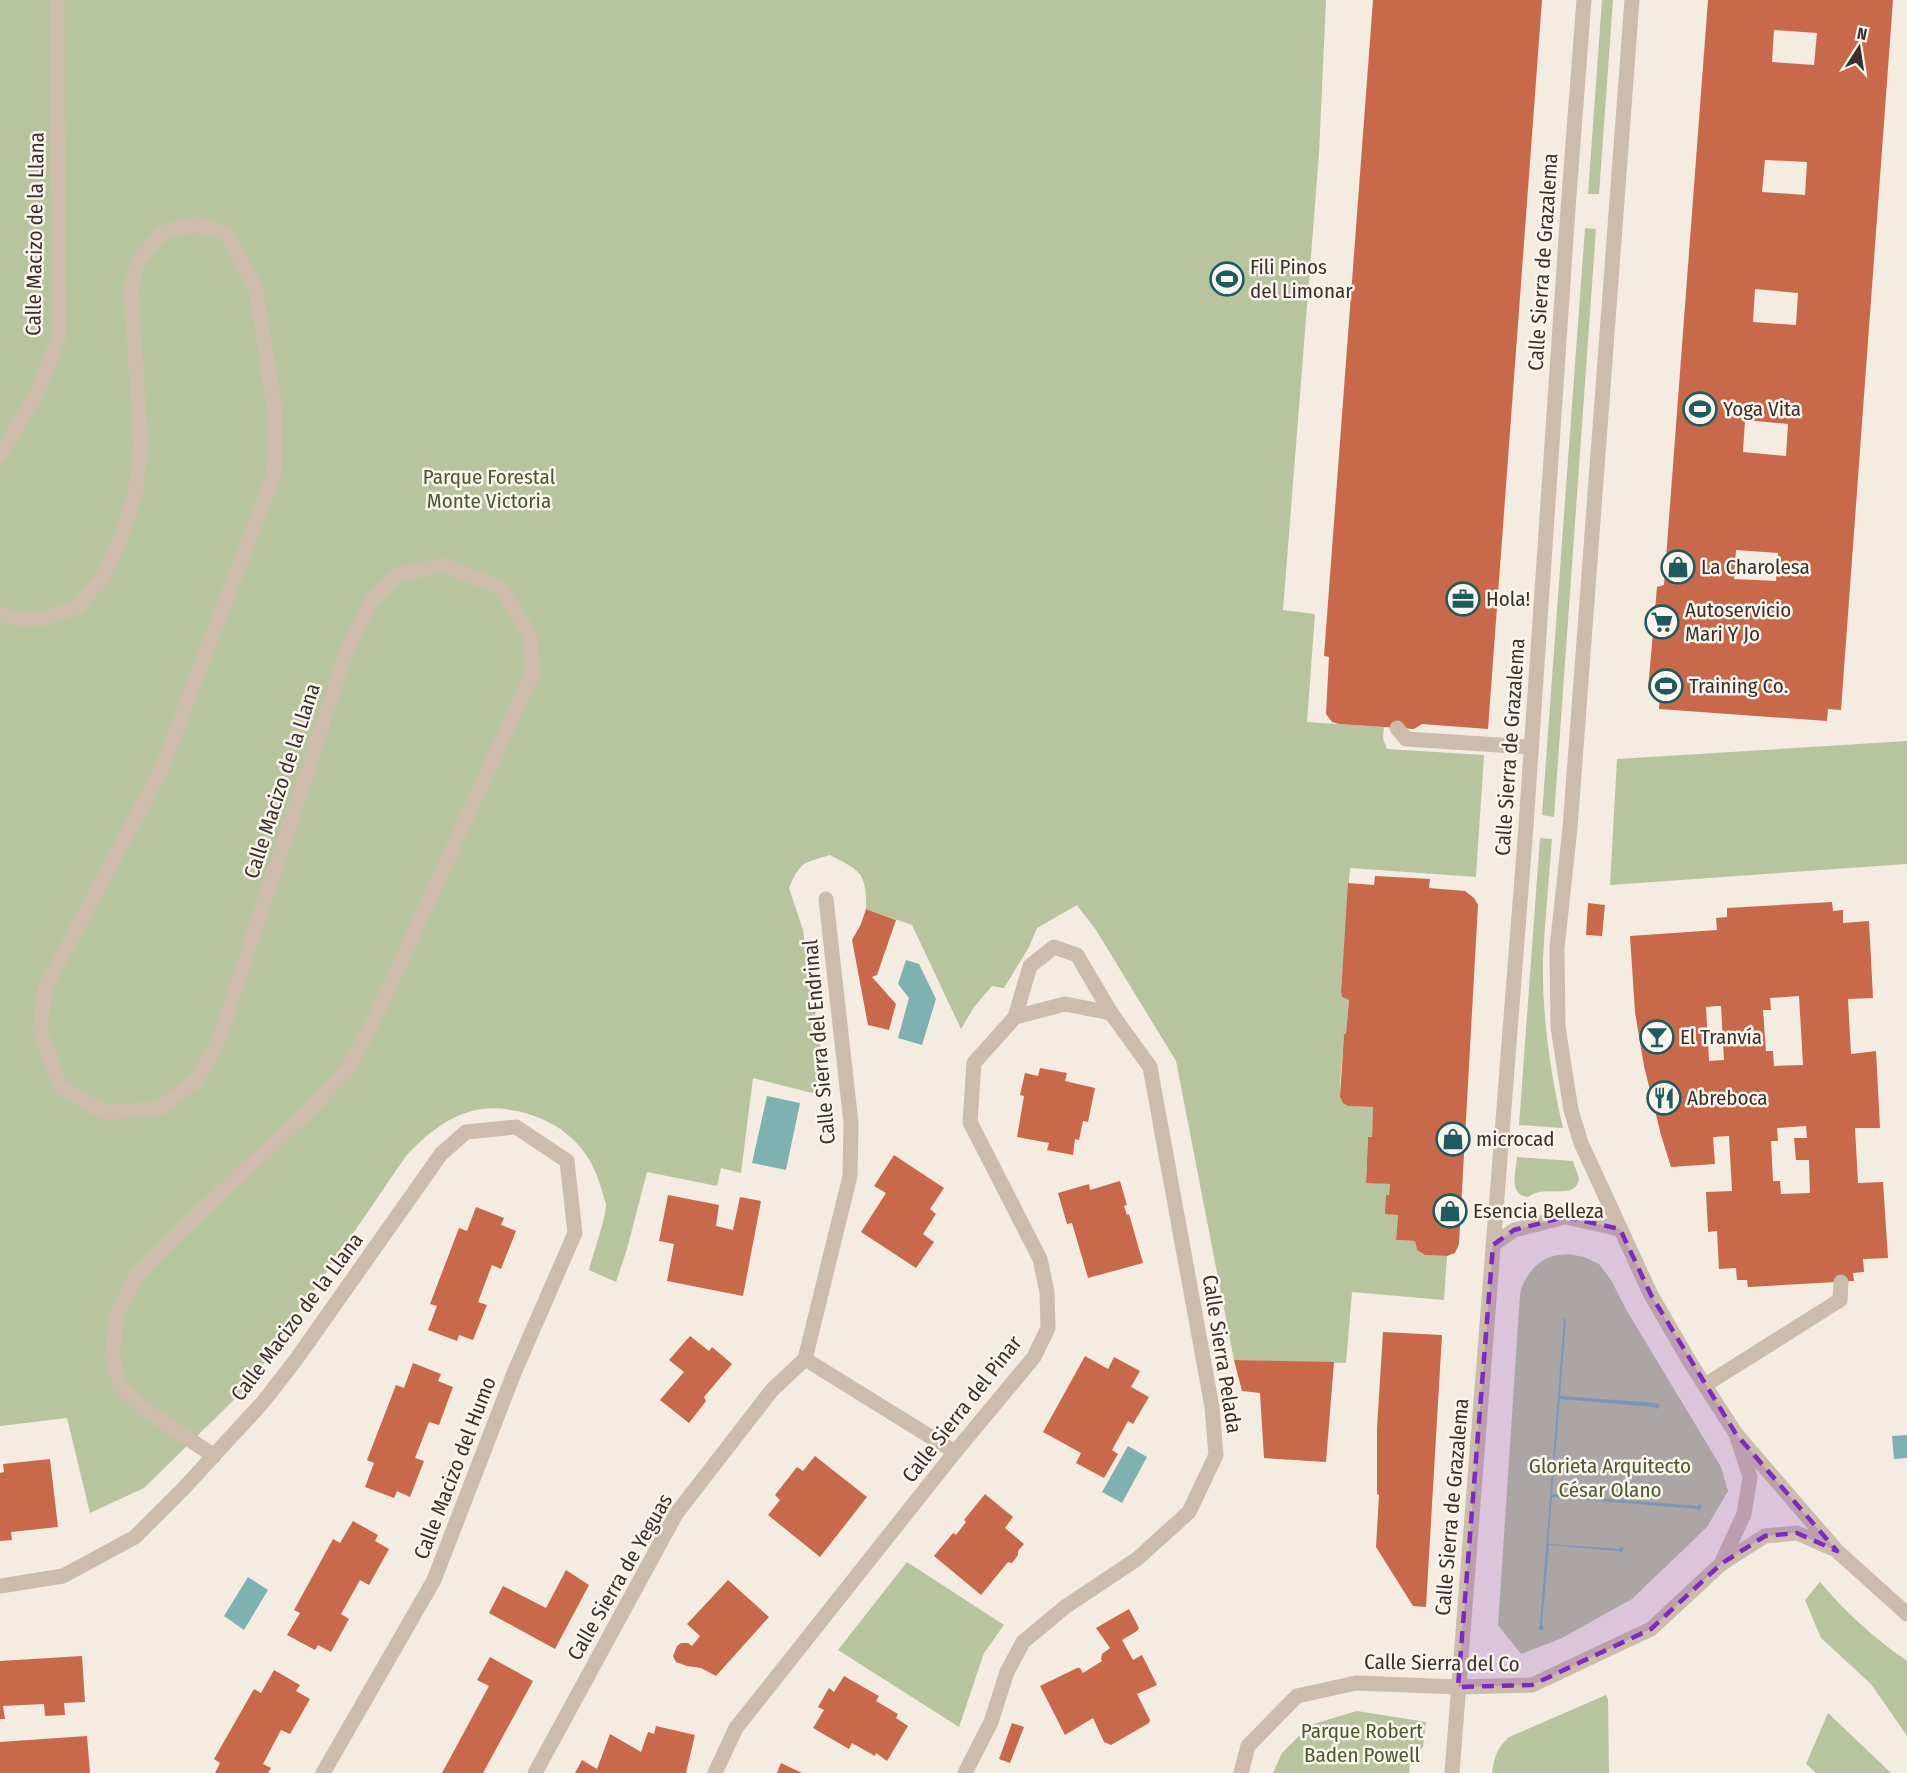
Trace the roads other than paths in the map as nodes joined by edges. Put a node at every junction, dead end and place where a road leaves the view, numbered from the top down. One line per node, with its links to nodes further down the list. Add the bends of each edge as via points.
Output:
1 (57, 0): 4 (street, Calle Macizo de la Llana, via 59,336 37,393)
2 (1584, 0): 7 (street, Calle Sierra de Grazalema)
3 (1632, 0): 12 (street, via 1570,828 1557,948 1558,1027 1571,1110 1581,1143)
4 (0, 454)
5 (0, 614): 19 (street, Calle Macizo de la Llana, via 19,619 45,618 78,607 101,579 119,543 135,495 141,447 131,289 138,261 162,233 194,224 226,233 256,290 275,412 274,474 161,770 45,987 40,1031 61,1087 104,1112 158,1109 196,1081 219,1040 346,652 371,602 398,575 442,565 500,587 529,633 533,672 375,1018 347,1070 136,1276 117,1314 112,1356 120,1386 143,1408)
6 (1397, 728): 7 (street, via 1406,739)
7 (1530, 747): 13 (street, Calle Sierra de Grazalema)
8 (826, 899): 15 (street, Calle Sierra del Endrinal, via 851,1123 850,1176)
9 (1111, 1013): 10 (street, via 1065,1004); 10 (street, Calle Sierra Pelada, via 1077,955 1054,947 1030,966); 28 (street, Calle Sierra Pelada, via 1150,1067 1212,1407 1216,1455 1189,1512 1137,1559 1065,1607 1023,1642 1007,1672 991,1722)
10 (1015, 1017): 18 (street, Calle Sierra del Pinar, via 974,1063 970,1122 1040,1259 1047,1292 1048,1328 1034,1357)
11 (567, 1161): 19 (street, Calle Macizo de la Llana, via 516,1127 466,1132 441,1154 295,1361); 25 (street, Calle Macizo del Humo, via 575,1233 514,1373 434,1580)
12 (1620, 1229): 13 (street, via 1565,1217 1514,1230); 16 (street, via 1652,1295)
13 (1493, 1245): 24 (street, Calle Sierra de Grazalema)
14 (1841, 1282): 16 (street, via 1840,1300)
15 (805, 1359): 18 (street); 26 (street, Calle Sierra de Yeguas, via 772,1390 676,1514)
16 (1705, 1385): 17 (street)
17 (1736, 1434): 20 (street, Calle Sierra del Co); 21 (street, Calle Sierra del Co, via 1750,1477 1744,1514)
18 (955, 1452): 27 (street, Calle Sierra del Pinar, via 736,1728)
19 (214, 1456): 22 (street, via 135,1537 63,1576)
20 (1837, 1551): 21 (street, Calle Sierra del Co, via 1797,1533 1765,1536); 23 (street, Calle Sierra del Co)
21 (1721, 1564): 24 (street, Calle Sierra del Co, via 1651,1629 1532,1685)
22 (0, 1586)
23 (1907, 1614)
24 (1458, 1687): 29 (street, Calle Sierra del Co, via 1356,1683 1298,1696 1248,1746); 30 (street, Calle Sierra de Grazalema)
25 (323, 1773)
26 (535, 1773)
27 (715, 1773)
28 (965, 1773)
29 (1241, 1773)
30 (1452, 1773)

